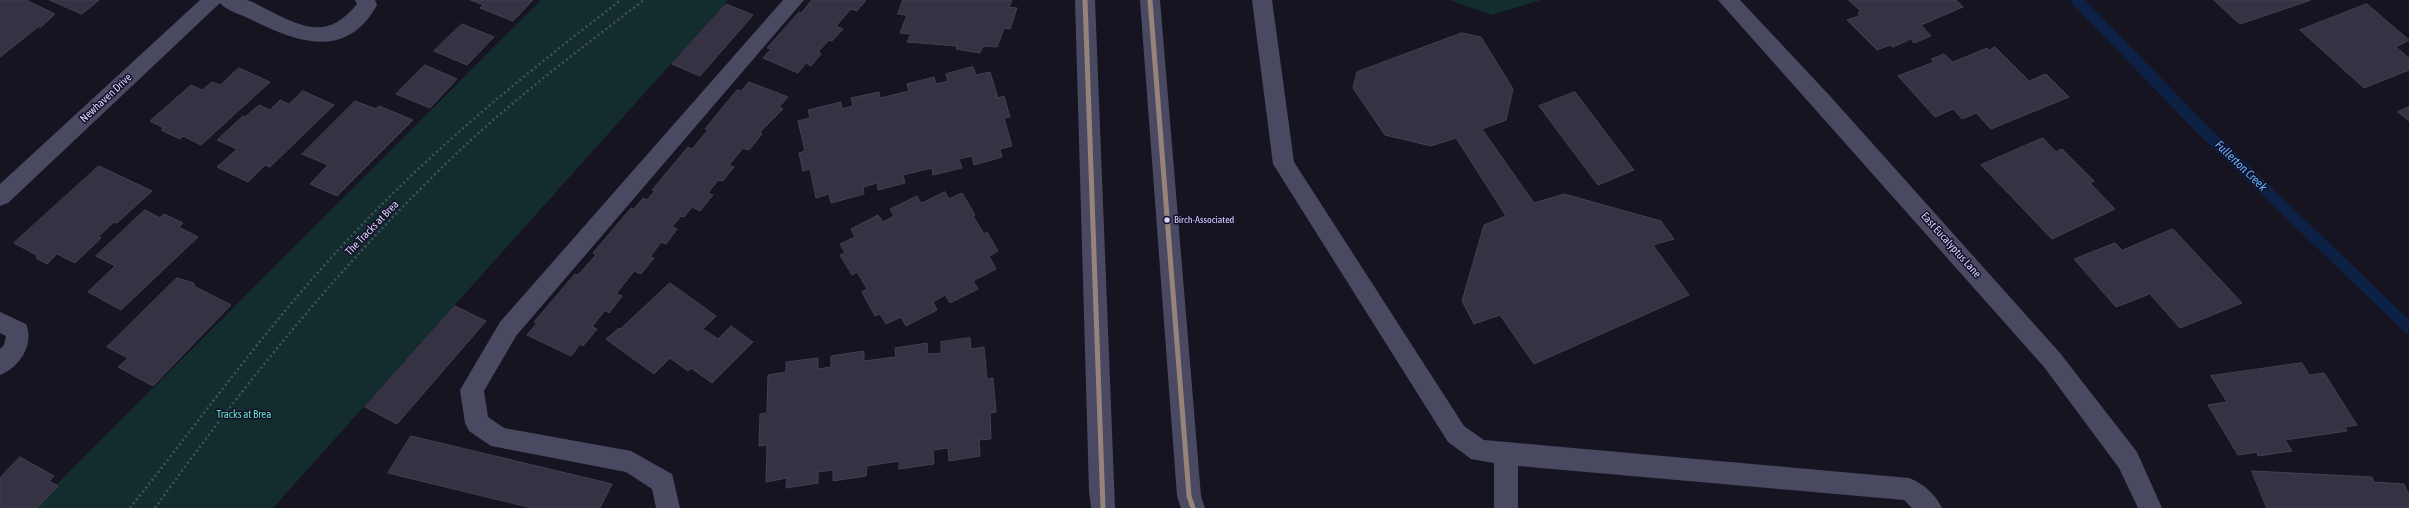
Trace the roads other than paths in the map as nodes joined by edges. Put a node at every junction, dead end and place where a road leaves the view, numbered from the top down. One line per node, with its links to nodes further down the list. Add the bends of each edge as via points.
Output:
1 (212, 0): 9 (street, Newhaven Drive)
2 (228, 0): 3 (street, via 290,29 328,37 342,31 361,14 367,5)
3 (365, 0)
4 (794, 0): 13 (street, via 508,329 472,390 477,422 499,438 631,462 663,482)
5 (1085, 0): 14 (street)
6 (1150, 0): 15 (street, via 1189,496)
7 (1262, 0): 12 (street, via 1284,164 1456,434 1479,450)
8 (1728, 0): 18 (street, East Eucalyptus Lane, via 1823,102 2052,360 2128,460)
9 (0, 197)
10 (0, 322): 11 (street, via 18,331 16,349)
11 (0, 364)
12 (1506, 453): 16 (street); 17 (street, via 1909,489)
13 (668, 508)
14 (1103, 508)
15 (1193, 508)
16 (1506, 508)
17 (1930, 508)
18 (2150, 508)

